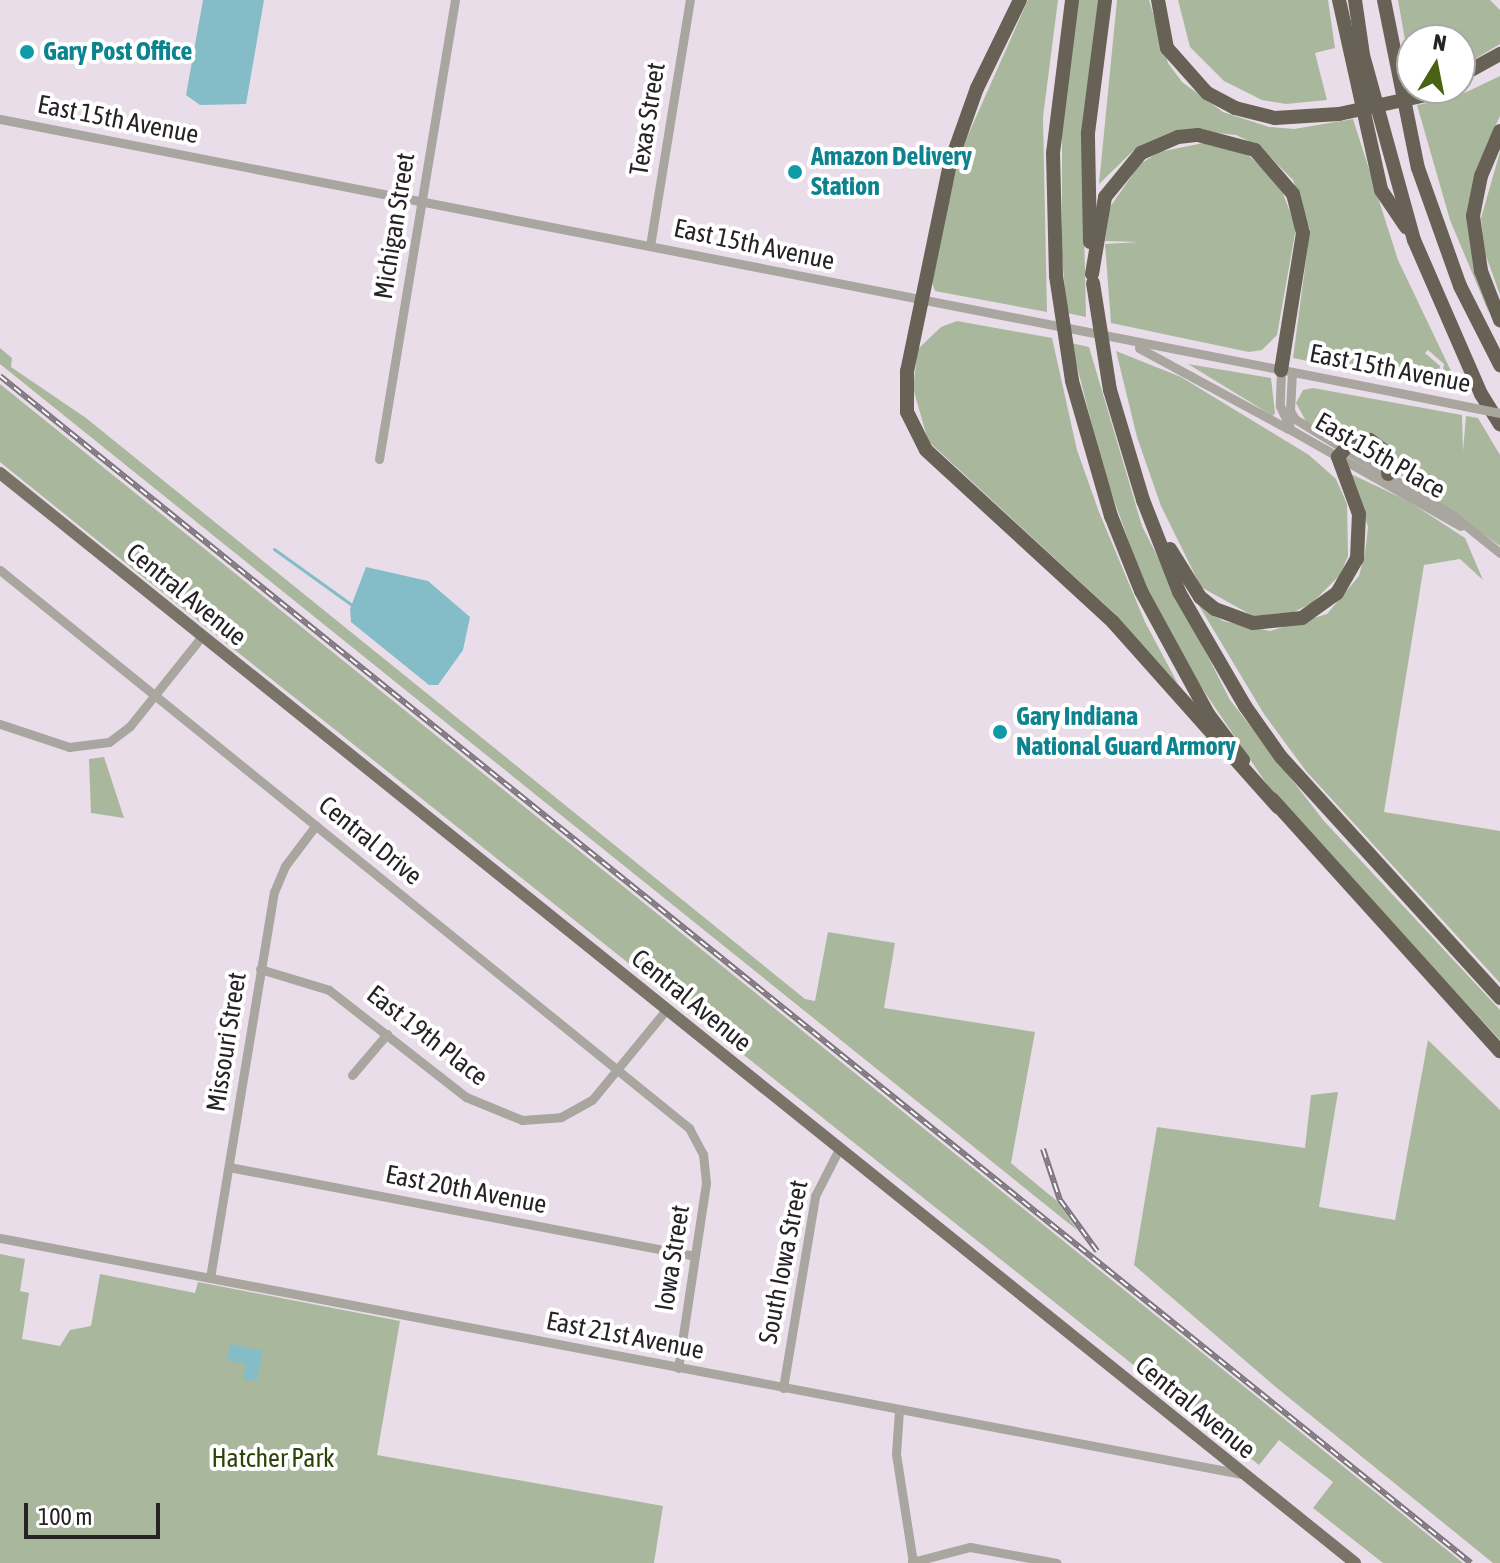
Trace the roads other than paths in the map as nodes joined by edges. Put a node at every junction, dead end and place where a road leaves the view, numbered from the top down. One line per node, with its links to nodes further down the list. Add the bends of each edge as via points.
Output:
1 (455, 0): 19 (street, Michigan Street)
2 (690, 0): 21 (street, Texas Street)
3 (1020, 0): 23 (highway, via 963,123)
4 (1072, 0): 42 (highway, bridge, via 1053,153 1056,276 1072,381 1111,516 1141,591 1208,714)
5 (1105, 0): 22 (highway, via 1088,133)
6 (1158, 0): 16 (highway, via 1167,48 1194,82 1215,97 1275,118)
7 (1167, 0): 16 (highway, via 1175,45 1221,91 1275,110)
8 (1339, 0): 20 (highway, via 1381,190)
9 (1355, 0): 20 (highway, via 1363,55)
10 (1384, 0): 26 (highway, via 1418,168 1460,286)
11 (1500, 54): 13 (highway)
12 (1500, 65): 14 (highway)
13 (1476, 67)
14 (1476, 78)
15 (1396, 97): 16 (highway, bridge)
16 (1338, 110)
17 (0, 119): 19 (street, East 15th Avenue)
18 (1500, 131): 24 (highway, via 1481,176 1473,216 1481,271)
19 (421, 202): 21 (street, East 15th Avenue); 32 (street, Michigan Street)
20 (1414, 240): 29 (highway, via 1481,394)
21 (650, 246): 23 (street, East 15th Avenue)
22 (1092, 278): 27 (highway, via 1105,197 1141,153 1178,137 1198,135 1255,150 1293,194 1303,233); 35 (highway, bridge, via 1110,390)
23 (920, 301): 25 (street, East 15th Avenue); 42 (highway, via 905,391 914,432 926,450 1113,622)
24 (1500, 320)
25 (1129, 343): 27 (street, East 15th Avenue); 30 (street)
26 (1500, 365)
27 (1286, 371): 28 (street, East 15th Avenue, bridge); 30 (street, East 15th Place, via 1280,406); 31 (street, East 15th Place, via 1295,419)
28 (1500, 413)
29 (1500, 425)
30 (1291, 430): 31 (street, East 15th Place)
31 (1341, 453): 34 (street, East 15th Place); 34 (highway, via 1362,440 1376,443 1389,460); 35 (highway, via 1359,514 1357,559 1322,607 1277,624 1233,618 1200,597); 36 (street, East 15th Place)
32 (379, 459)
33 (0, 473): 39 (main road, Central Avenue)
34 (1388, 474): 36 (street, East 15th Place)
35 (1143, 500): 45 (highway, via 1186,605 1281,757)
36 (1461, 526): 37 (street, East 15th Place)
37 (1500, 553)
38 (0, 570): 40 (street, Central Drive)
39 (202, 636): 40 (street); 46 (main road, Central Avenue)
40 (155, 695): 41 (street, via 122,734 94,747 62,746); 43 (street, Central Drive)
41 (0, 724)
42 (1278, 807): 48 (highway)
43 (316, 825): 44 (street, Missouri Street, via 276,881); 49 (street, Central Drive)
44 (260, 969): 47 (street, East 19th Place, via 329,990); 53 (street, Missouri Street)
45 (1500, 998)
46 (666, 1010): 49 (street, East 19th Place); 51 (main road, Central Avenue)
47 (387, 1034): 49 (street, East 19th Place, via 466,1097 522,1120 549,1120 573,1112); 50 (street)
48 (1500, 1051)
49 (619, 1069): 52 (street, Central Drive, via 683,1122)
50 (352, 1075)
51 (839, 1149): 58 (street, South Iowa Street, via 815,1196); 60 (main road, Central Avenue)
52 (703, 1154): 55 (street, Iowa Street, via 706,1183)
53 (229, 1167): 55 (street, East 20th Avenue); 56 (street, Missouri Street)
54 (0, 1238): 56 (street, East 21st Avenue)
55 (695, 1256): 57 (street, Iowa Street)
56 (210, 1278): 57 (street, East 21st Avenue)
57 (678, 1368): 58 (street, East 21st Avenue)
58 (783, 1388): 59 (street, East 21st Avenue)
59 (899, 1410): 60 (street, East 21st Avenue); 61 (street, via 896,1454)
60 (1242, 1474): 63 (main road, Central Avenue)
61 (912, 1563): 62 (street, via 970,1547)
62 (1057, 1563)
63 (1355, 1563)

